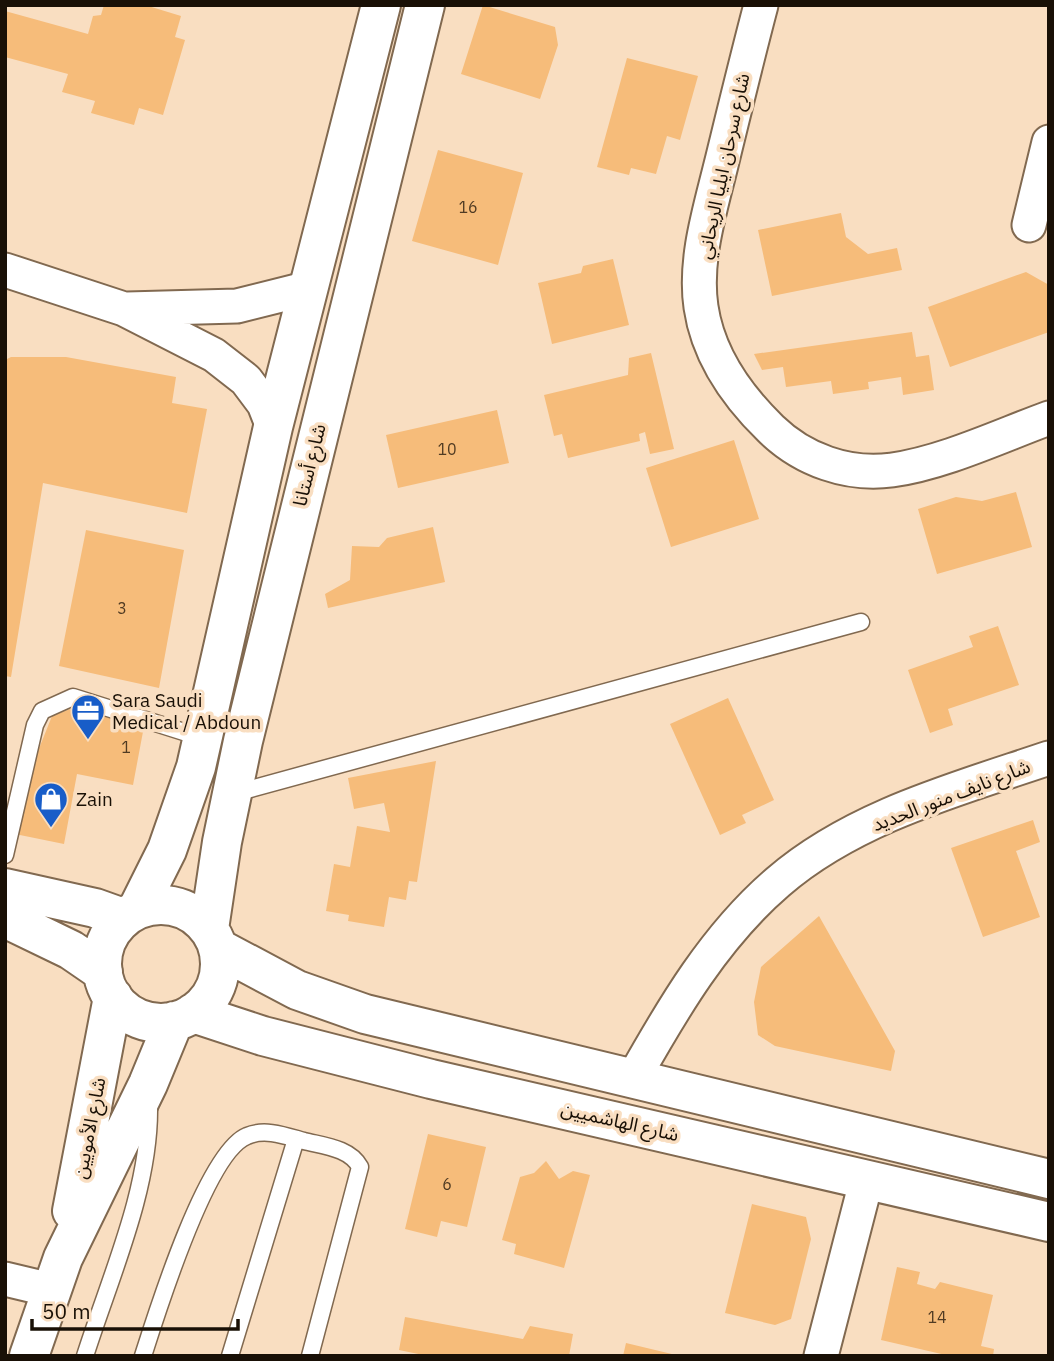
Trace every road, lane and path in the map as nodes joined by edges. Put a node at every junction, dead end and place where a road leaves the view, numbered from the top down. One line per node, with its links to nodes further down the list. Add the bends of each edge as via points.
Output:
1 (381, 5): 7 (street)
2 (425, 5): 14 (street, شارع أستانا)
3 (761, 5): 9 (street, شارع سرحان ايليا الريحاني, via 710,212 700,276 706,330 716,358 735,387 779,437 809,456 865,472 919,464)
4 (1049, 142): 5 (street)
5 (1029, 225)
6 (5, 270): 8 (street)
7 (309, 288): 8 (street, via 237,306); 10 (street)
8 (124, 309): 10 (street, via 232,367 264,404)
9 (1049, 418)
10 (273, 426): 12 (street)
11 (861, 622): 14 (lane)
12 (203, 738): 15 (lane, via 73,697 42,711 35,724); 17 (street, via 184,806)
13 (1049, 758): 22 (street, شارع نايف منور الحديد, via 896,812 831,846 779,881 713,952 683,993)
14 (232, 794): 19 (street, شارع أستانا)
15 (5, 855)
16 (5, 888): 17 (street)
17 (130, 914): 19 (street, via 157,905 177,906 195,915); 20 (street, via 106,943)
18 (5, 918): 20 (street, via 71,950)
19 (214, 938): 21 (street, via 220,966 217,985 207,1001); 22 (street, via 296,990 333,1005)
20 (108, 985): 21 (street, via 125,1010 140,1018 157,1022); 28 (street, شارع الأمويين)
21 (184, 1017): 23 (street, شارع الأمويين); 26 (street, شارع الهاشميين)
22 (633, 1079): 25 (street)
23 (148, 1084): 28 (street, شارع الأمويين); 31 (lane, via 148,1151)
24 (296, 1139): 32 (lane, via 254,1133 228,1150 175,1263); 33 (lane); 34 (lane, via 349,1154 360,1167)
25 (1049, 1179)
26 (866, 1182): 27 (street, شارع الهاشميين); 35 (street)
27 (1049, 1222)
28 (57, 1274): 29 (street); 30 (street, شارع الأمويين)
29 (5, 1279)
30 (29, 1356)
31 (85, 1356)
32 (143, 1356)
33 (230, 1356)
34 (310, 1356)
35 (821, 1356)

